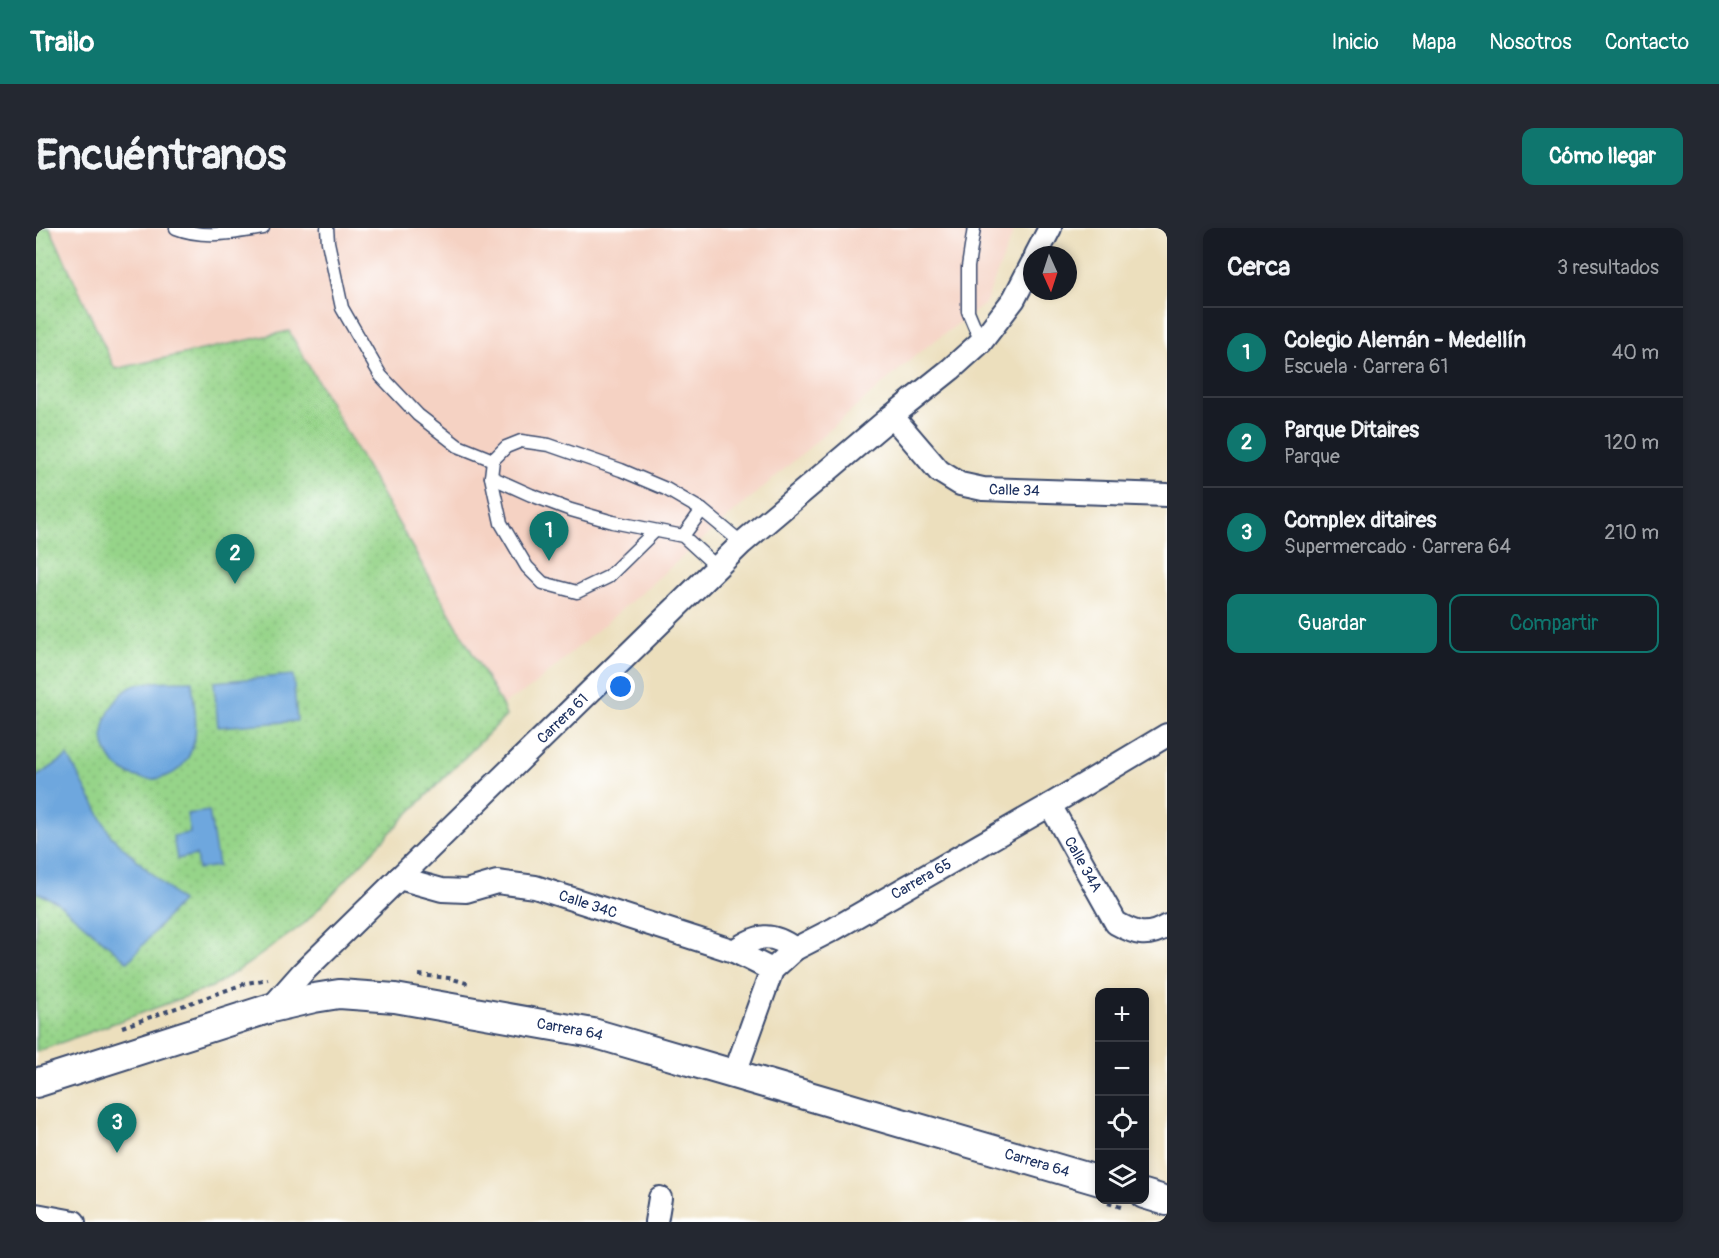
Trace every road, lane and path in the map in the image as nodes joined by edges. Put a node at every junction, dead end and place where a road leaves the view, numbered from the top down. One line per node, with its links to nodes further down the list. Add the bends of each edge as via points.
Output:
1 (176, 228): 2 (lane, via 188,233 216,234)
2 (263, 228)
3 (327, 228): 10 (lane, via 342,308 381,376 418,415 458,446)
4 (974, 228): 8 (lane, via 968,267 968,311)
5 (1050, 228): 6 (street)
6 (1041, 246)
7 (1023, 282): 8 (street, Carrera 61)
8 (981, 342): 9 (street, Carrera 61)
9 (892, 416): 12 (street, Calle 34, via 939,471 960,484 983,489); 16 (street, Carrera 61)
10 (493, 460): 11 (lane); 13 (lane, via 506,447 521,441 549,444 666,489)
11 (491, 477): 14 (lane, via 571,510); 14 (lane, via 501,523 527,567 543,583 577,592 608,578)
12 (1167, 495)
13 (702, 510): 15 (lane); 16 (lane)
14 (655, 531): 15 (lane)
15 (683, 536): 17 (lane)
16 (742, 543): 17 (street, Carrera 61)
17 (717, 567): 20 (street, Carrera 61)
18 (1167, 735): 19 (street, Carrera 65)
19 (1050, 806): 21 (street, Calle 34A, via 1116,923 1134,933 1154,934); 22 (street, Carrera 65)
20 (399, 878): 23 (street, Calle 34C, via 442,890 466,891 497,882 535,888); 25 (street, Carrera 61)
21 (1167, 926)
22 (795, 949): 23 (street, via 781,939 767,936); 24 (street, Carrera 65)
23 (734, 951): 24 (street, Calle 34C)
24 (772, 969): 30 (street, Carrera 65)
25 (302, 973): 28 (street, Carrera 61); 29 (path, via 247,983)
26 (414, 974): 27 (path)
27 (472, 984)
28 (271, 1008): 30 (street, Carrera 64, via 339,994 395,998 593,1033); 31 (street, Carrera 64)
29 (116, 1029)
30 (735, 1073): 32 (street, Carrera 64)
31 (36, 1083)
32 (1095, 1190)
33 (660, 1198): 38 (street)
34 (1167, 1201): 35 (street)
35 (1149, 1202)
36 (36, 1215): 37 (street)
37 (74, 1222)
38 (656, 1222)

